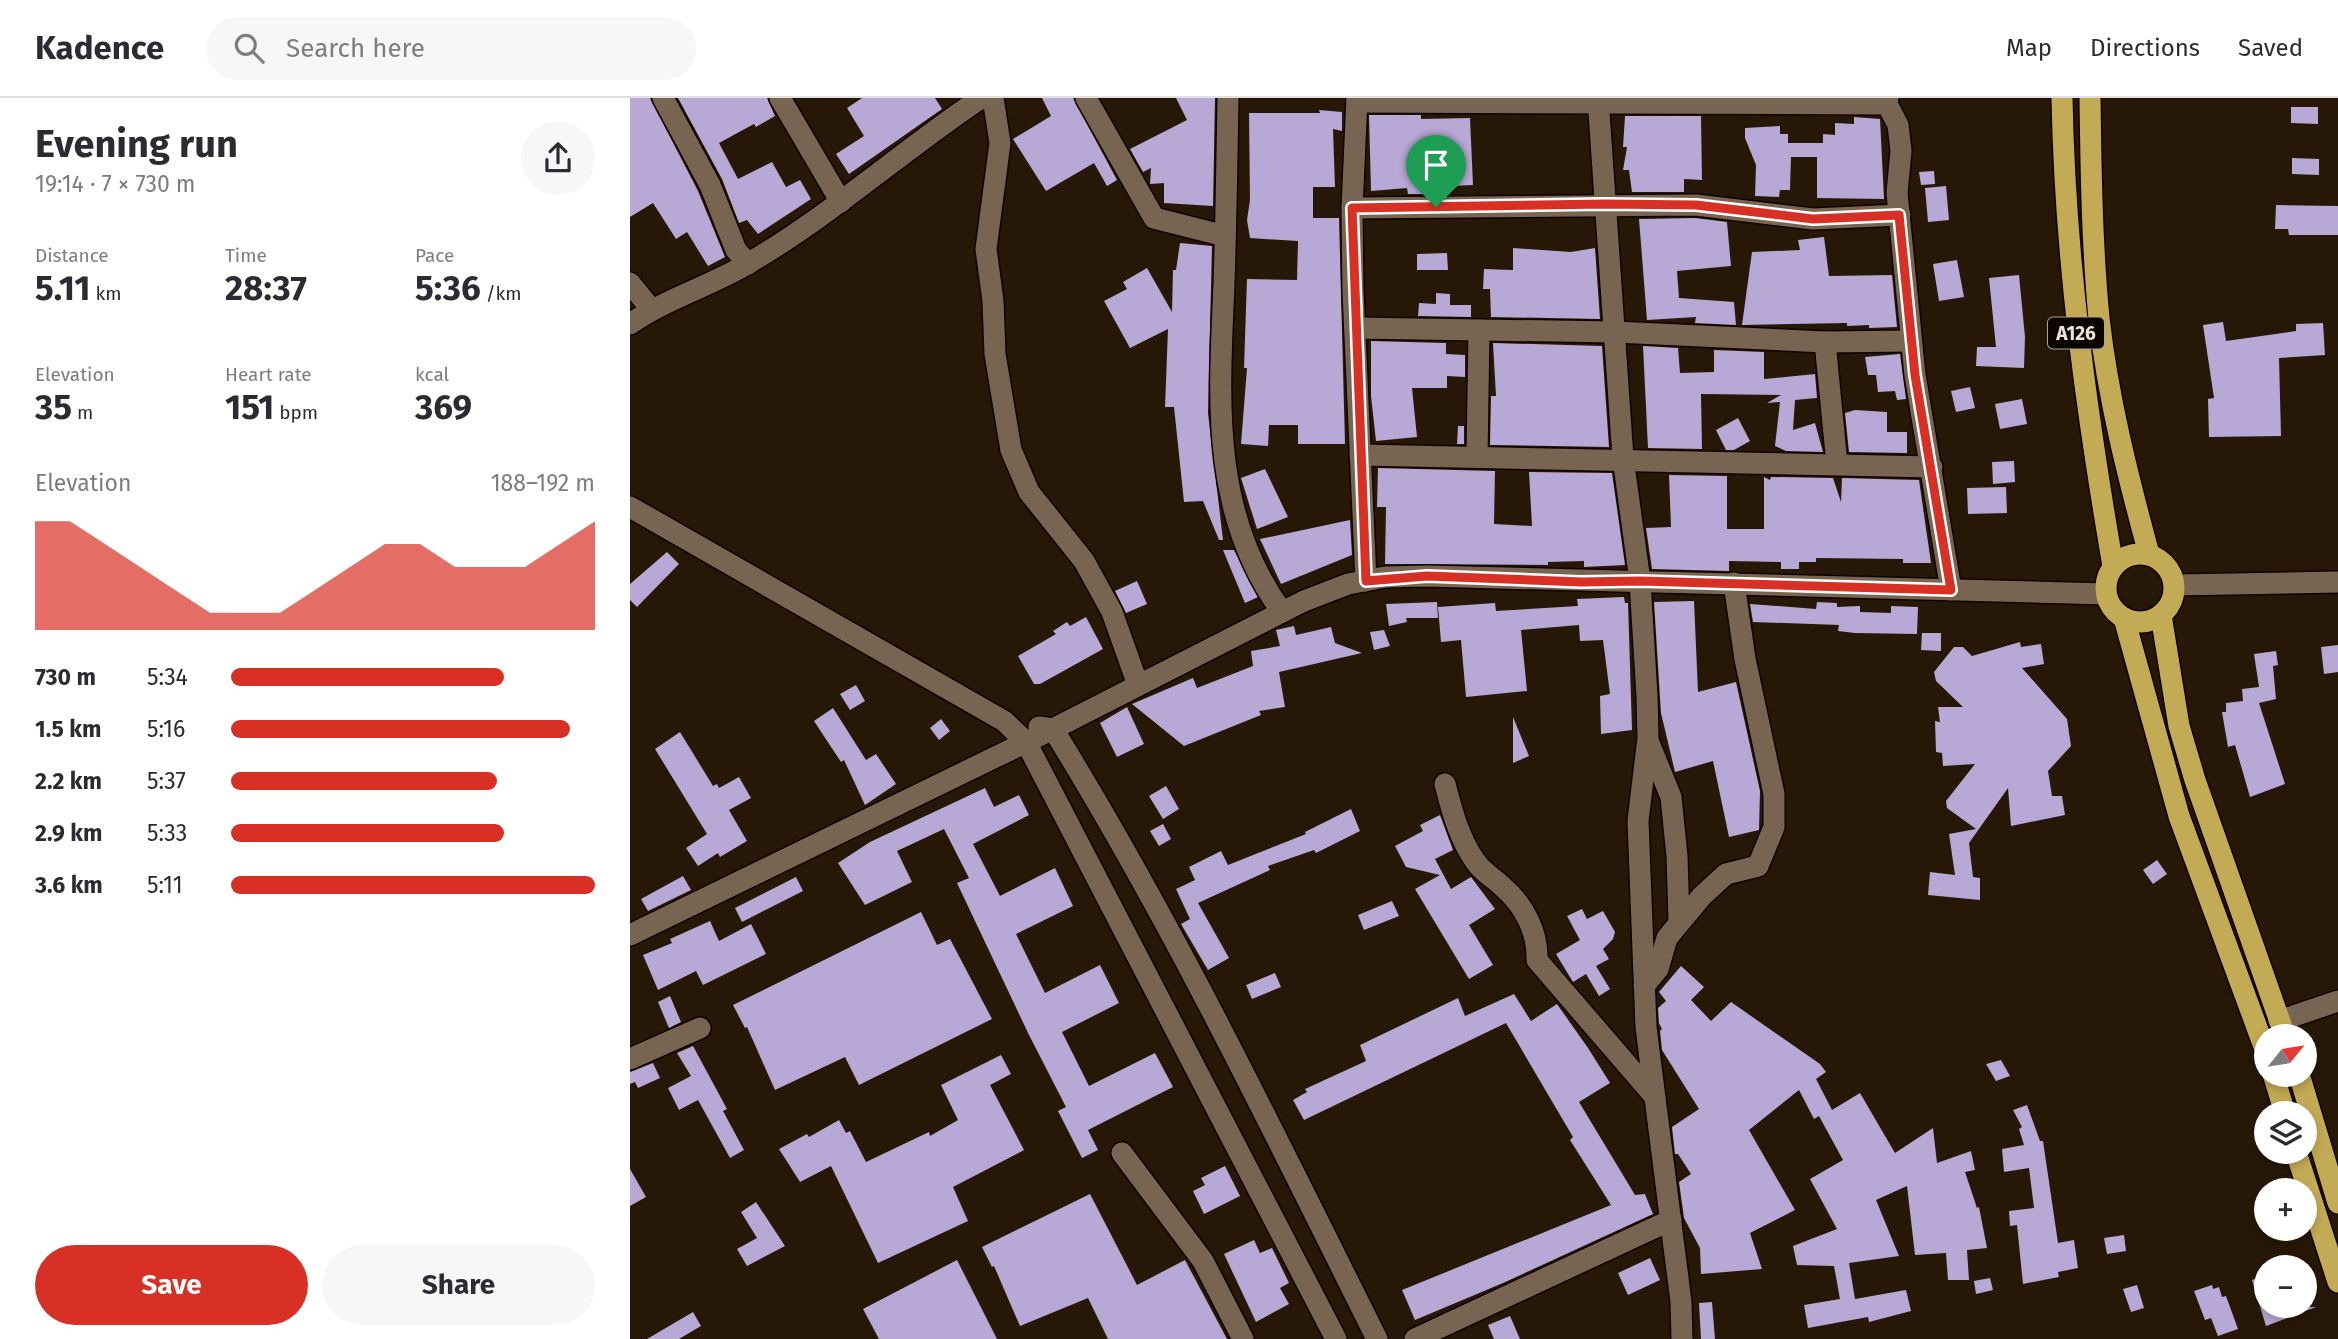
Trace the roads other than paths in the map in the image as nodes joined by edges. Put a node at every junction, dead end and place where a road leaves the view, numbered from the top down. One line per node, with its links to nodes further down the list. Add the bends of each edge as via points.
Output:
1 (663, 98): 18 (street, via 710,185 736,250)
2 (780, 98): 13 (street)
3 (981, 98): 13 (street)
4 (993, 98): 45 (street, via 1000,142 986,249 995,354 1011,450 1028,492 1084,561 1112,612)
5 (1086, 98): 17 (street, via 1154,218)
6 (1228, 98): 17 (street)
7 (1829, 98): 12 (street)
8 (2062, 98): 34 (highway, A126, via 2075,327)
9 (2090, 98): 33 (highway, A126, via 2092,221 2100,320 2129,480)
10 (1598, 99): 11 (street); 12 (street); 14 (street)
11 (1357, 100): 15 (street)
12 (1887, 101): 16 (street, via 1898,125 1901,151)
13 (841, 202): 18 (street)
14 (1604, 204): 15 (street); 16 (street, via 1696,205 1813,219); 24 (street)
15 (1352, 208): 22 (street)
16 (1899, 215): 25 (street)
17 (1225, 236): 42 (street, via 1219,405 1222,459 1241,534 1259,580)
18 (748, 264): 20 (street)
19 (630, 284): 20 (street)
20 (651, 309): 21 (street)
21 (630, 324)
22 (1355, 328): 23 (street); 27 (street)
23 (1479, 330): 24 (street); 28 (street)
24 (1615, 332): 26 (street); 29 (street)
25 (1912, 341): 26 (street); 31 (street)
26 (1825, 342): 30 (street)
27 (1360, 455): 28 (street); 35 (street)
28 (1477, 457): 29 (street)
29 (1623, 458): 30 (street); 36 (street)
30 (1837, 464): 31 (street)
31 (1931, 467): 40 (street)
32 (630, 507): 46 (street)
33 (2149, 554): 34 (highway, via 2129,555); 39 (highway, A126, via 2166,565)
34 (2113, 566): 41 (highway, A126)
35 (1366, 581): 36 (street, via 1427,576); 42 (street)
36 (1640, 581): 38 (street); 48 (street)
37 (2338, 582): 39 (street)
38 (1734, 583): 40 (street); 51 (street, via 1774,794 1774,827 1758,866 1726,874)
39 (2175, 585): 43 (highway, via 2173,600)
40 (1951, 590): 41 (street)
41 (2106, 594): 44 (highway)
42 (1282, 612): 45 (street)
43 (2161, 615): 44 (highway, via 2143,622); 56 (highway, via 2179,726)
44 (2124, 618): 55 (highway, via 2179,816)
45 (1136, 686): 47 (street)
46 (1003, 721): 47 (street); 49 (street)
47 (1053, 729): 49 (street); 69 (street, via 1169,927)
48 (1648, 741): 51 (street, via 1671,797); 53 (street, via 1638,821)
49 (1026, 743): 52 (street); 68 (street)
50 (1445, 784): 61 (street, via 1475,862 1504,888 1529,920 1538,942 1537,960)
51 (1679, 921): 53 (street, via 1667,938 1658,969)
52 (630, 935)
53 (1644, 986): 61 (street)
54 (2338, 1001): 57 (street)
55 (2256, 1024)
56 (2280, 1024)
57 (2292, 1024)
58 (700, 1028): 59 (street)
59 (630, 1059)
60 (2303, 1087): 64 (highway)
61 (1655, 1097): 65 (street)
62 (1122, 1153): 67 (street, via 1203,1261)
63 (2300, 1164): 66 (highway)
64 (2338, 1203)
65 (1671, 1220): 70 (street); 71 (street)
66 (2338, 1282)
67 (1243, 1339)
68 (1336, 1339)
69 (1377, 1339)
70 (1415, 1339)
71 (1682, 1339)

